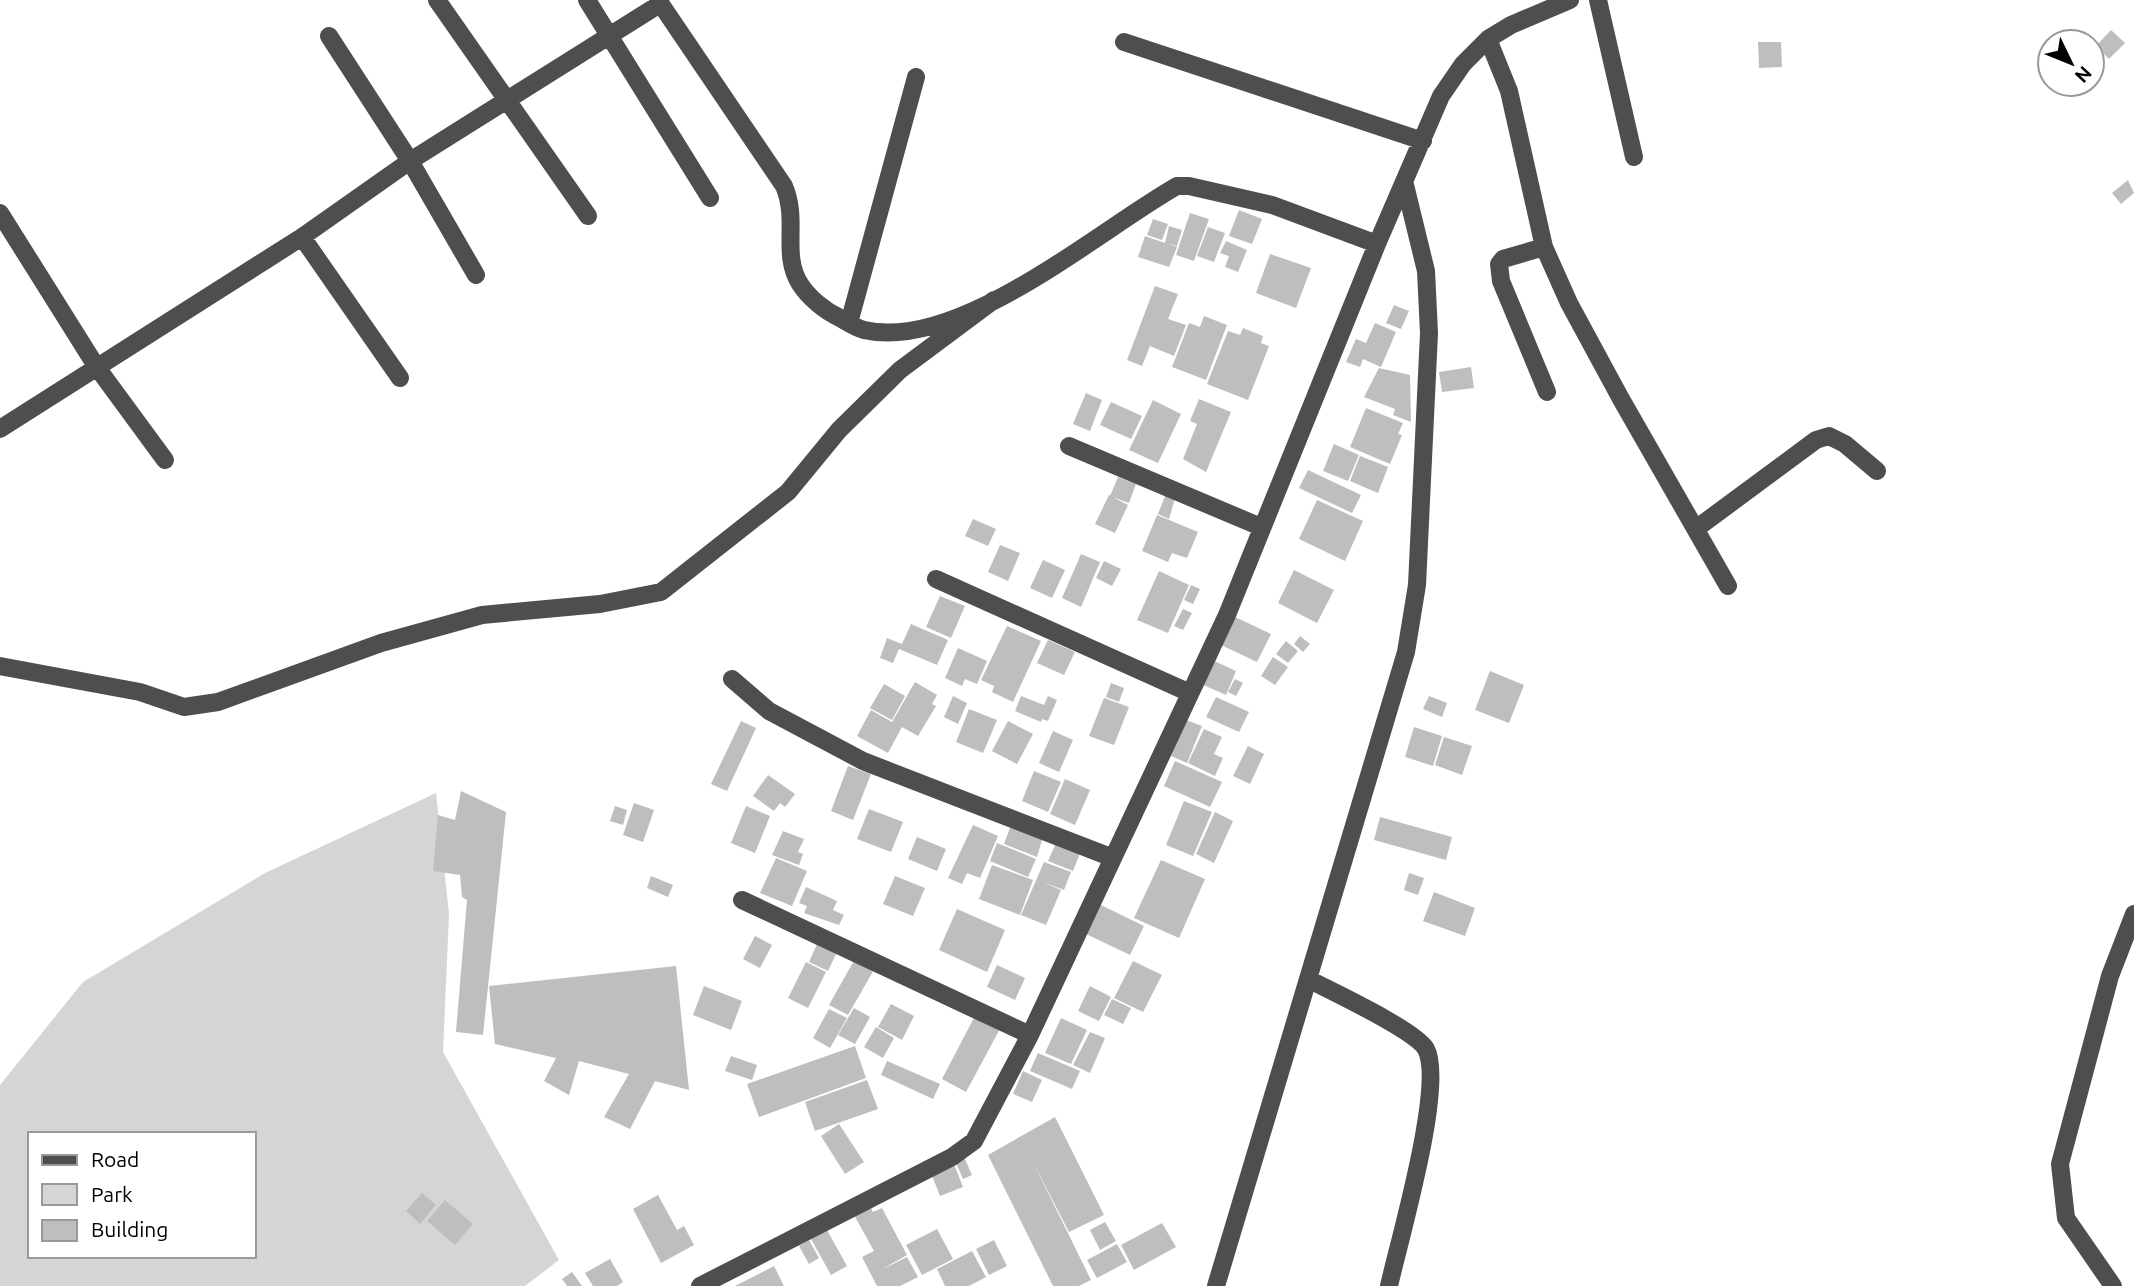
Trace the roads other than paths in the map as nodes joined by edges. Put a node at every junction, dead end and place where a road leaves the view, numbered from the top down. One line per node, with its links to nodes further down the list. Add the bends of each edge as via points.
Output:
1 (437, 0): 11 (street)
2 (587, 0): 7 (street)
3 (1570, 0): 8 (street)
4 (1598, 0): 13 (street)
5 (659, 2): 7 (street); 24 (street, via 784,186 792,204 790,256 799,283 817,302)
6 (328, 36): 14 (street)
7 (610, 36): 11 (street); 16 (street)
8 (1488, 39): 12 (street, via 1441,96); 21 (street, via 1509,91)
9 (1124, 42): 12 (street)
10 (916, 77): 24 (street)
11 (506, 101): 14 (street); 18 (street)
12 (1423, 141): 15 (street)
13 (1634, 157)
14 (410, 162): 19 (street); 22 (street)
15 (1405, 185): 20 (street); 42 (street, via 1426,271 1429,333 1417,585 1406,652)
16 (710, 198)
17 (0, 213): 25 (street)
18 (588, 216)
19 (302, 237): 25 (street); 26 (street)
20 (1377, 244): 23 (street, via 1272,205 1177,186 1047,273); 32 (street)
21 (1544, 247): 27 (street, via 1499,264 1501,281); 33 (street, via 1621,399)
22 (476, 275)
23 (995, 300): 24 (street, via 946,321 901,332 863,330); 36 (street, via 900,370 839,430 788,492 661,592 600,604 482,615 381,643 218,702 184,707 140,692)
24 (849, 323)
25 (96, 366): 28 (street); 30 (street)
26 (400, 378)
27 (1547, 392)
28 (0, 429)
29 (1069, 446): 32 (street)
30 (165, 460)
31 (1877, 471): 33 (street, via 1837,440 1829,436 1816,440)
32 (1261, 527): 38 (street, via 1227,615)
33 (1697, 528): 35 (street)
34 (936, 579): 38 (street)
35 (1728, 586)
36 (0, 666)
37 (732, 679): 39 (street, via 769,711 863,761)
38 (1189, 693): 39 (street)
39 (1113, 858): 43 (street)
40 (742, 900): 43 (street)
41 (2134, 914): 47 (street, via 2110,976 2060,1164 2066,1218)
42 (1311, 980): 45 (street); 46 (street, via 1406,1031 1425,1047 1432,1069 1423,1136)
43 (1030, 1035): 44 (street, via 967,1146)
44 (700, 1286)
45 (1216, 1286)
46 (1389, 1286)
47 (2113, 1286)

